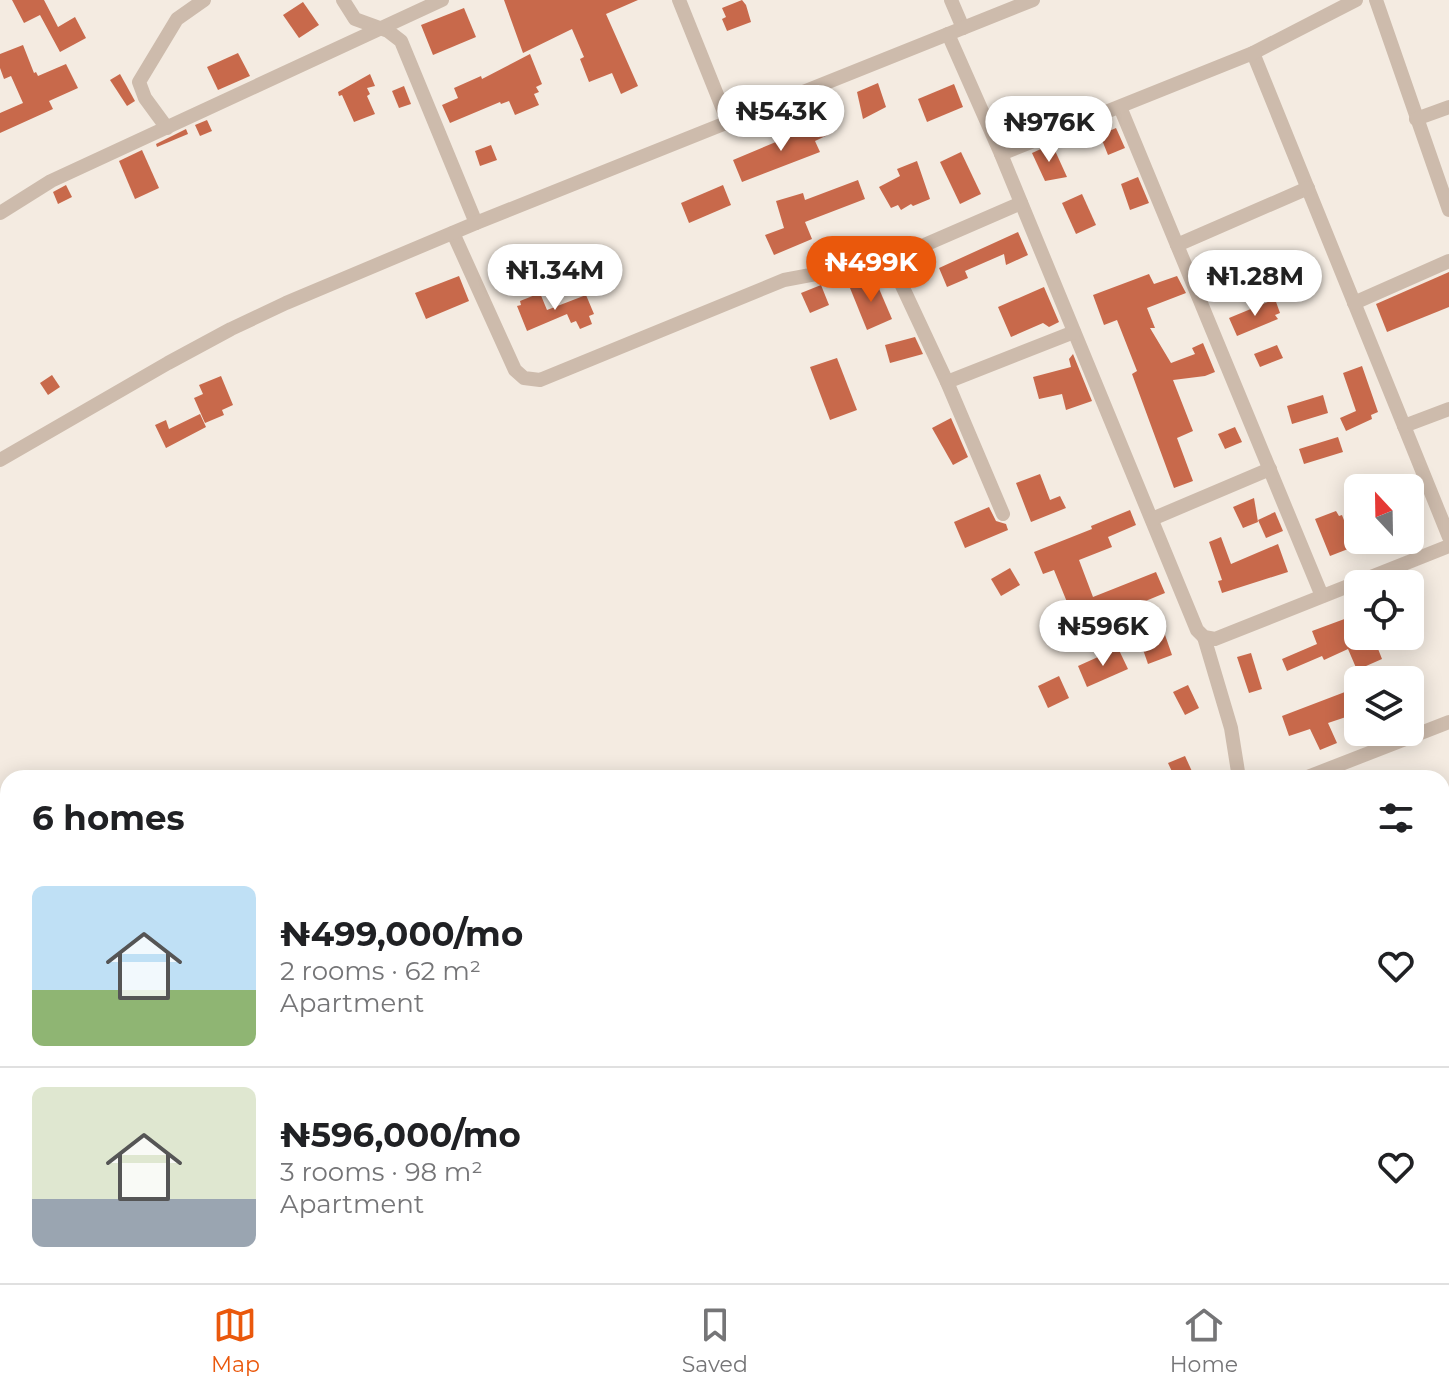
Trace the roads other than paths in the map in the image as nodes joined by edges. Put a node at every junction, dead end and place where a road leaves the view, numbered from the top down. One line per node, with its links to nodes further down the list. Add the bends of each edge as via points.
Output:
1 (204, 0): 17 (street, via 177,19 139,82)
2 (343, 0): 9 (street, via 355,19)
3 (442, 0): 9 (street)
4 (679, 0): 16 (street)
5 (951, 0): 10 (street)
6 (1033, 0): 10 (street)
7 (1356, 0): 12 (street)
8 (1376, 0): 15 (street)
9 (380, 28): 17 (street); 23 (street, via 401,41)
10 (963, 28): 11 (street)
11 (948, 34): 16 (street); 18 (street)
12 (1253, 53): 13 (street); 19 (street)
13 (1120, 107): 18 (street); 25 (street)
14 (1449, 107): 15 (street)
15 (1416, 119): 21 (street)
16 (728, 122): 23 (street)
17 (167, 128): 22 (street, via 51,181)
18 (1001, 154): 20 (street)
19 (1308, 188): 25 (street); 28 (street)
20 (1021, 203): 26 (street); 29 (street)
21 (1449, 210)
22 (0, 213)
23 (476, 223): 24 (street)
24 (453, 233): 26 (street, via 515,370 524,378 540,380 784,280); 33 (street, via 231,329)
25 (1177, 245): 34 (street)
26 (890, 260): 30 (street)
27 (1449, 261): 28 (street)
28 (1354, 303): 32 (street)
29 (1074, 332): 30 (street); 36 (street)
30 (947, 382): 35 (street)
31 (1449, 409): 32 (street)
32 (1404, 426): 37 (street)
33 (0, 460)
34 (1270, 469): 36 (street); 39 (street)
35 (1003, 514)
36 (1152, 519): 40 (street)
37 (1449, 537)
38 (1449, 546): 39 (street)
39 (1322, 596): 40 (street, via 1215,639)
40 (1204, 637): 42 (street)
41 (1449, 722): 43 (street)
42 (1238, 770)
43 (1326, 770)

